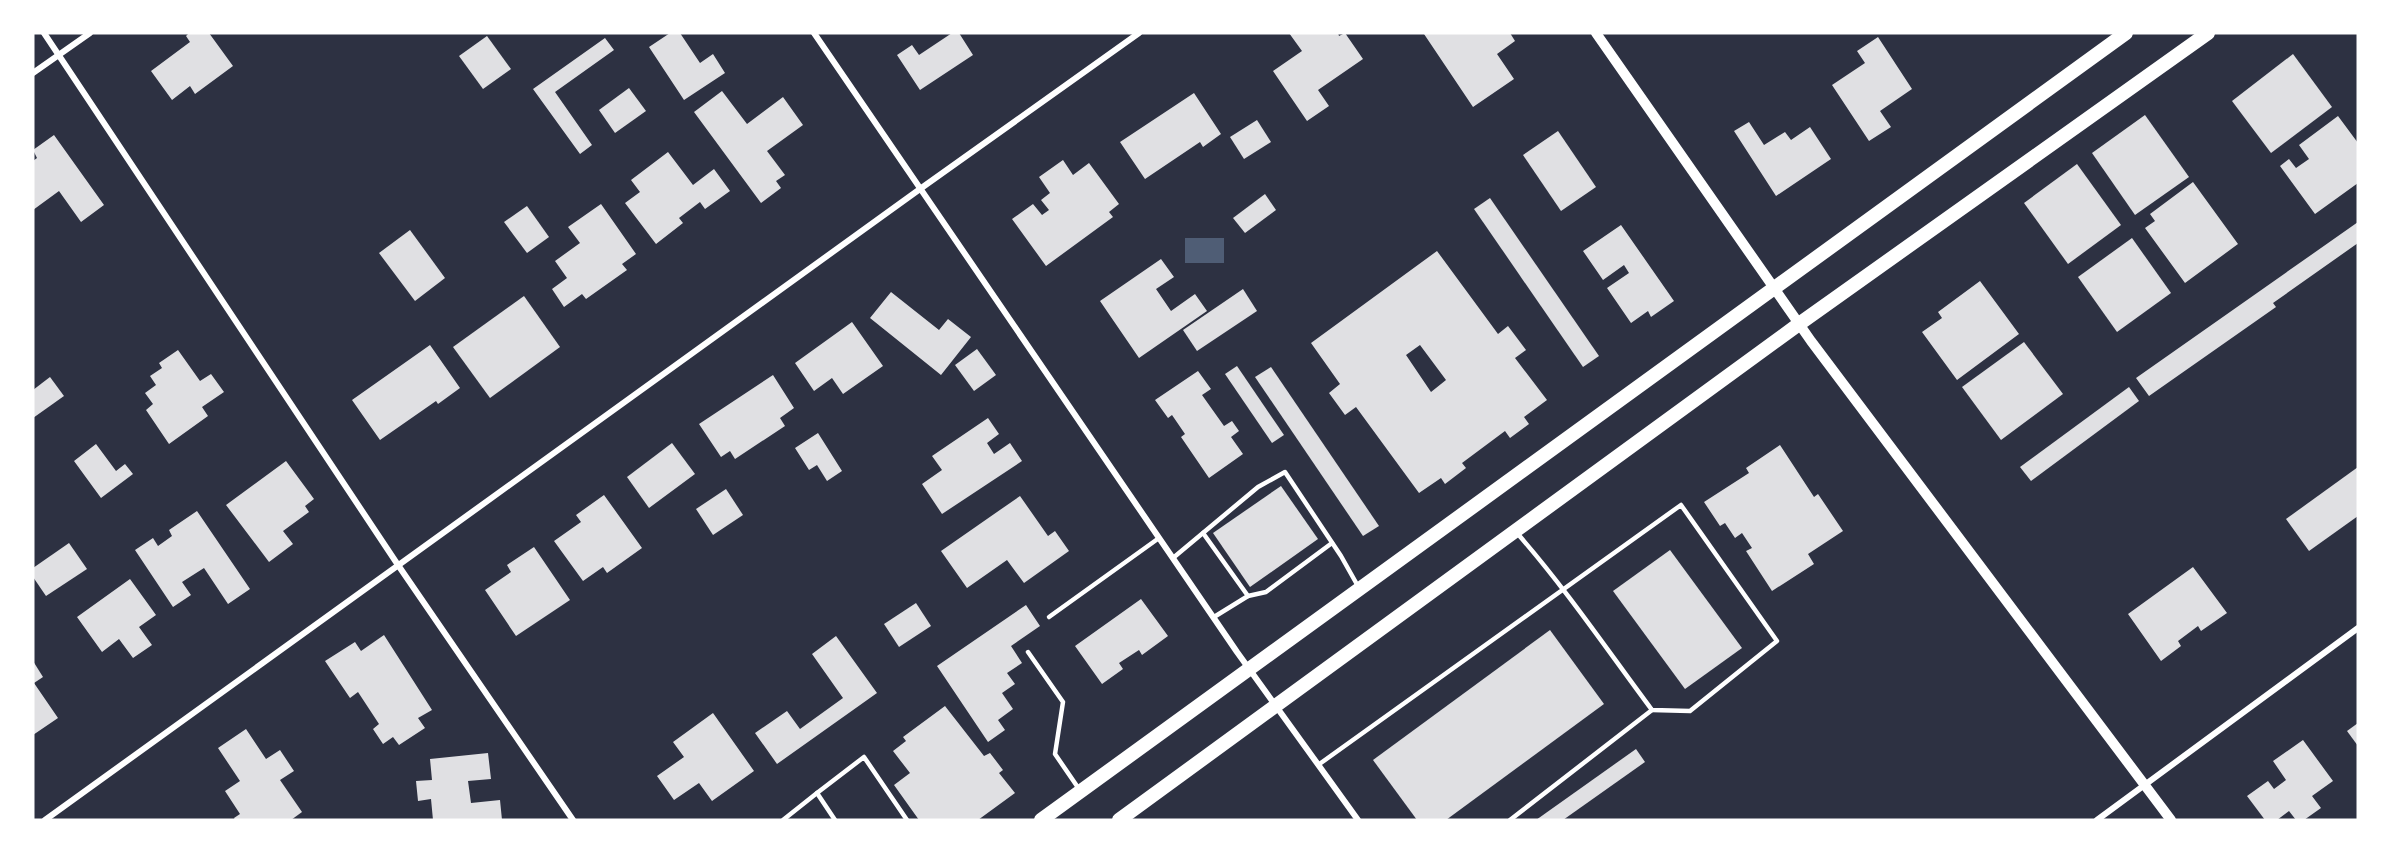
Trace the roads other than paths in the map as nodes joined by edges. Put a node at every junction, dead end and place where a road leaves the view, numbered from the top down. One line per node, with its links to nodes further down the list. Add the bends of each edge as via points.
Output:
1 (44, 33): 8 (street)
2 (90, 33): 8 (street)
3 (814, 33): 10 (street)
4 (1139, 33): 10 (street)
5 (1596, 33): 11 (street)
6 (2126, 33): 11 (main road)
7 (2208, 33): 12 (main road)
8 (59, 55): 9 (street); 18 (street)
9 (33, 73)
10 (920, 189): 15 (street); 18 (street)
11 (1773, 289): 12 (street); 19 (main road)
12 (1799, 324): 13 (main road); 30 (street)
13 (1516, 531): 20 (lane); 27 (main road)
14 (1203, 533): 16 (lane, via 1258,487 1285,472); 17 (lane); 21 (lane)
15 (1159, 538): 17 (street); 22 (lane)
16 (1332, 543): 19 (lane); 21 (lane, via 1266,592)
17 (1173, 558): 23 (street)
18 (398, 565): 33 (street); 34 (street)
19 (1360, 589): 26 (main road)
20 (1562, 590): 28 (lane); 28 (lane, via 1681,505 1777,641 1690,711); 29 (lane)
21 (1248, 596): 23 (lane)
22 (1049, 617)
23 (1214, 617): 26 (street)
24 (2358, 628): 30 (street)
25 (1028, 652): 31 (lane, via 1063,702 1055,753)
26 (1249, 669): 27 (street); 31 (main road)
27 (1275, 705): 29 (street); 39 (main road)
28 (1652, 710): 41 (lane)
29 (1318, 765): 40 (street)
30 (2145, 786): 42 (street); 43 (street)
31 (1081, 791): 38 (main road)
32 (817, 793): 35 (lane); 36 (lane); 37 (lane, via 864,757)
33 (45, 820)
34 (573, 820)
35 (783, 820)
36 (835, 820)
37 (907, 820)
38 (1041, 820)
39 (1119, 820)
40 (1358, 820)
41 (1510, 820)
42 (2097, 820)
43 (2171, 820)

